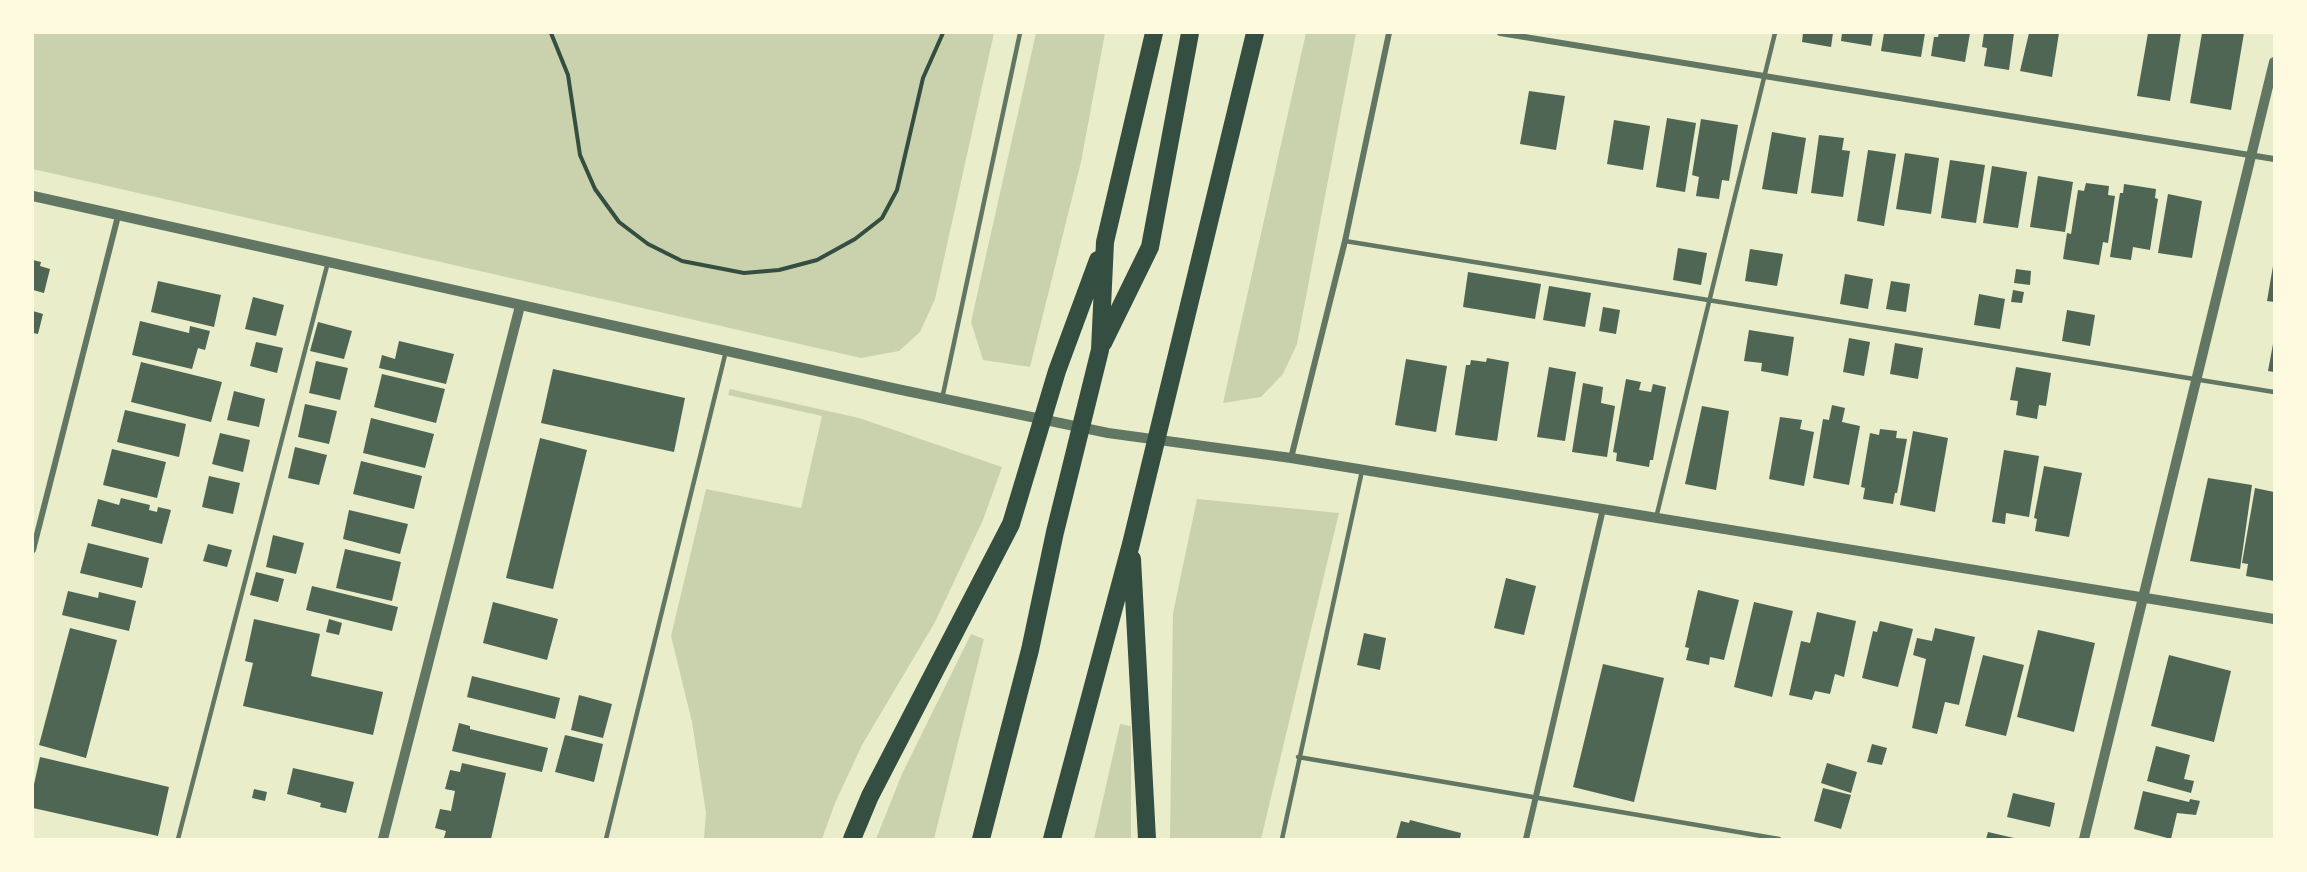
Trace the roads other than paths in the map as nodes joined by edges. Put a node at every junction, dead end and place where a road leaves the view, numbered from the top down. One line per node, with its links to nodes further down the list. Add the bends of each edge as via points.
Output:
1 (1020, 33): 23 (lane)
2 (1154, 33): 15 (highway)
3 (1190, 33): 19 (highway, via 1150,247)
4 (1255, 33): 28 (highway)
5 (1389, 33): 14 (street)
6 (1500, 33): 9 (street)
7 (1775, 33): 9 (lane)
8 (2274, 62): 10 (street)
9 (1764, 75): 10 (street); 17 (lane)
10 (2251, 155): 11 (street); 21 (street)
11 (2274, 159)
12 (33, 196): 13 (street)
13 (118, 216): 16 (street); 29 (street)
14 (1345, 241): 17 (lane); 24 (street)
15 (1105, 242): 19 (highway); 37 (highway, via 1057,371 1011,524 870,796)
16 (328, 262): 18 (street); 34 (lane)
17 (1709, 302): 21 (lane); 27 (lane)
18 (520, 306): 20 (street); 35 (street)
19 (1100, 350): 38 (highway)
20 (726, 351): 23 (street); 36 (lane)
21 (2197, 378): 22 (lane); 30 (street)
22 (2274, 392)
23 (942, 399): 24 (street, via 1108,433)
24 (1291, 459): 25 (street)
25 (1362, 471): 26 (street); 32 (lane)
26 (1603, 509): 27 (street); 33 (street)
27 (1656, 518): 30 (street)
28 (1131, 544): 39 (highway); 40 (highway)
29 (33, 549)
30 (2144, 597): 31 (street); 44 (street)
31 (2274, 619)
32 (1298, 757): 33 (lane); 41 (lane)
33 (1538, 796): 42 (street); 43 (lane)
34 (178, 839)
35 (383, 839)
36 (606, 839)
37 (852, 839)
38 (981, 839)
39 (1052, 839)
40 (1147, 839)
41 (1282, 839)
42 (1526, 839)
43 (1779, 839)
44 (2085, 839)

